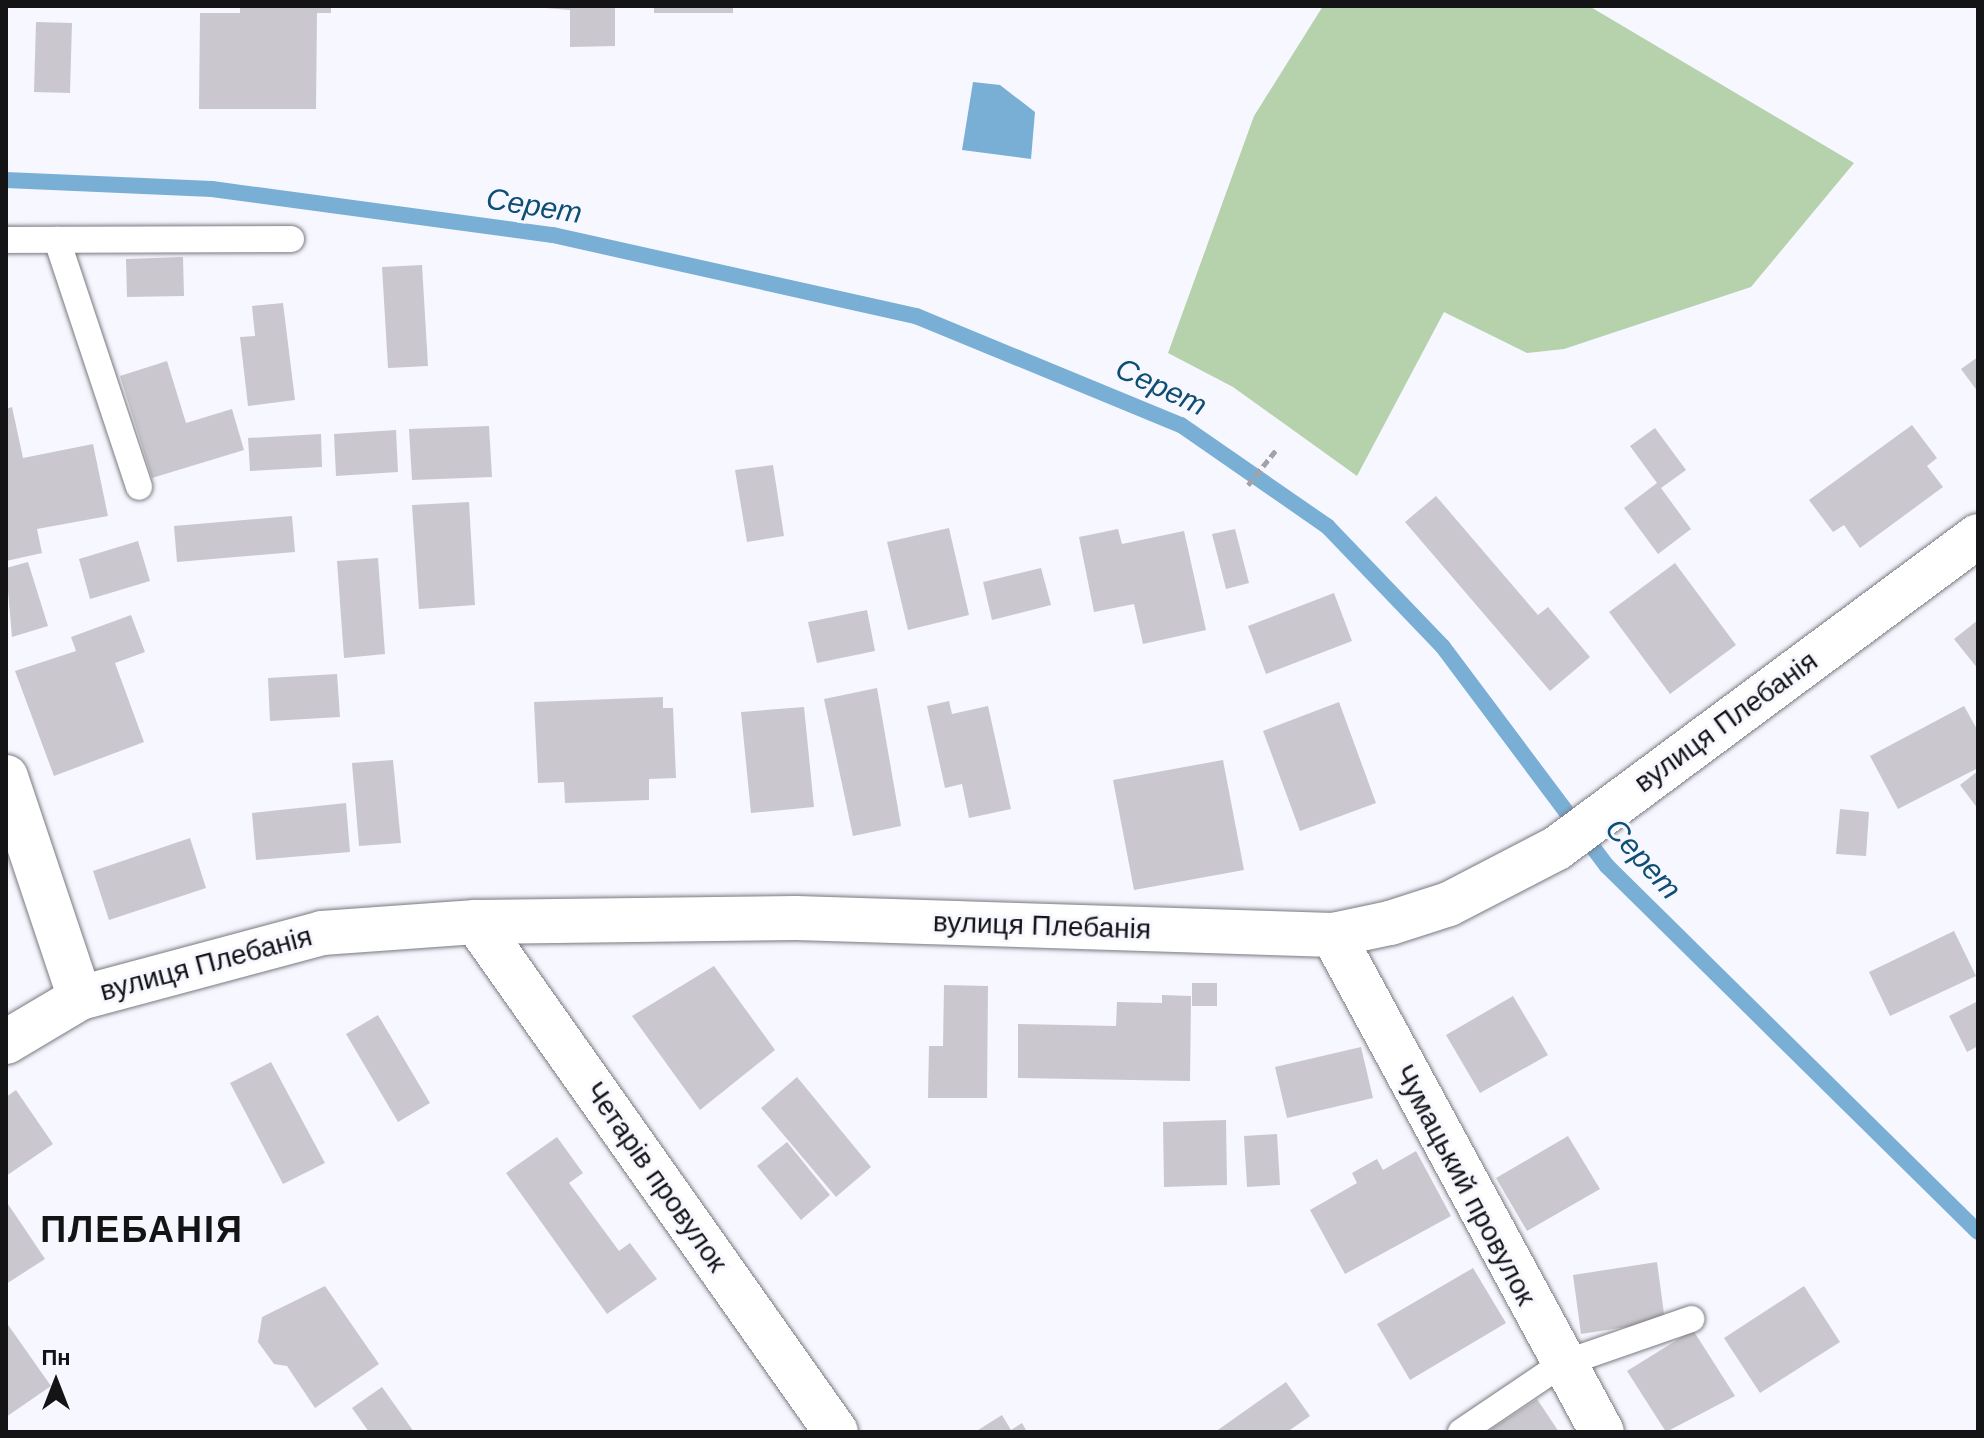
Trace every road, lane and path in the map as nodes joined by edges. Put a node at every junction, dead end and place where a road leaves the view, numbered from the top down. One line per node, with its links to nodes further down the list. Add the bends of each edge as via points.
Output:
1 (291, 239): 3 (lane)
2 (6, 240): 3 (lane)
3 (57, 240): 6 (lane)
4 (1276, 450): 5 (path)
5 (1248, 485)
6 (139, 487)
7 (1978, 536): 10 (street, вулиця Плебанія, via 1557,848 1449,904)
8 (6, 777): 11 (street)
9 (476, 922): 10 (street, вулиця Плебанія, via 796,918); 11 (street, вулиця Плебанія, via 322,933); 15 (street, Четарів провулок)
10 (1333, 935): 14 (street, Чумацький провулок)
11 (80, 998): 12 (street, вулиця Плебанія)
12 (6, 1042)
13 (1691, 1319): 14 (lane)
14 (1562, 1364): 16 (lane); 17 (street, Чумацький провулок)
15 (836, 1432)
16 (1461, 1432)
17 (1602, 1432)

